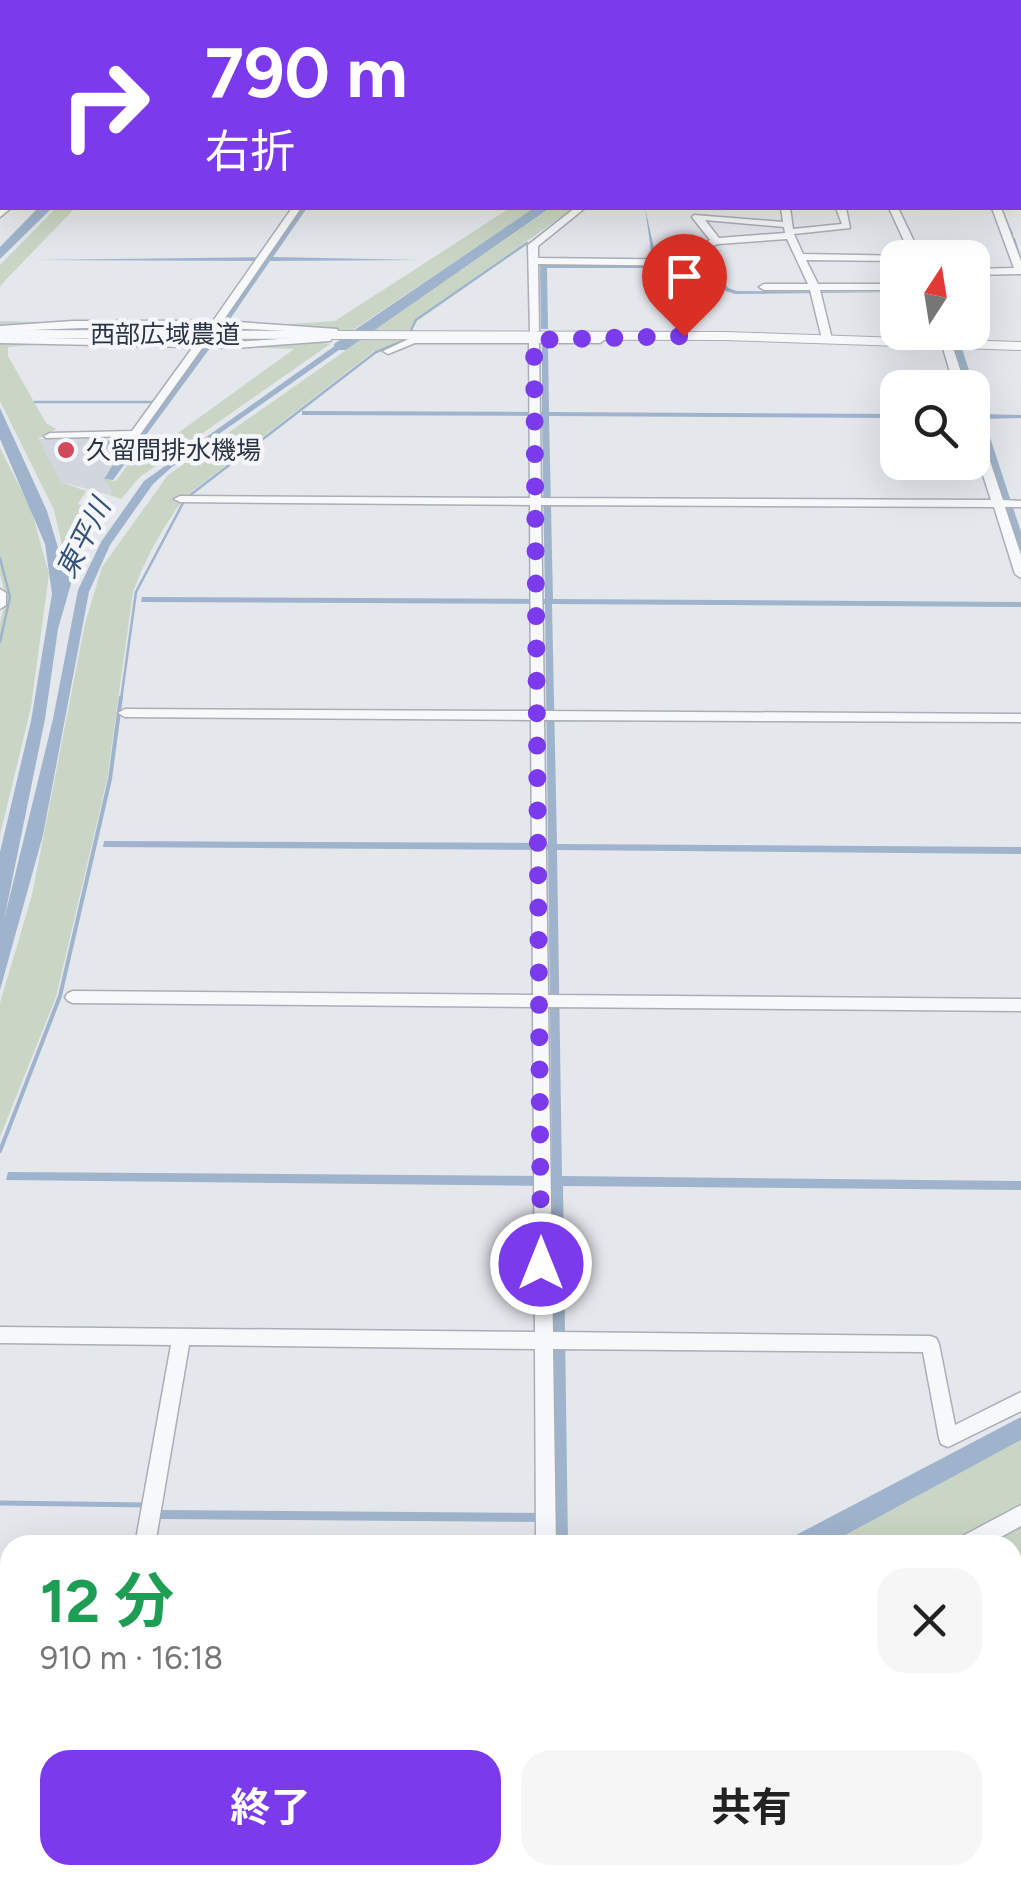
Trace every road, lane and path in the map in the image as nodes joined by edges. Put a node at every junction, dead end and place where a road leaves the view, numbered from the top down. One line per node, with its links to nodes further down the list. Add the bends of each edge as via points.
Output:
1 (295, 210): 19 (street)
2 (577, 210): 13 (street, via 536,240)
3 (785, 210): 7 (street)
4 (842, 210): 7 (street, via 847,226)
5 (895, 210): 9 (street)
6 (997, 210): 8 (street)
7 (789, 231): 10 (street); 10 (street, via 697,218); 11 (street)
8 (1015, 235): 15 (street)
9 (908, 240)
10 (716, 241): 13 (street, via 705,246 709,262)
11 (800, 256): 12 (street); 18 (street)
12 (880, 257)
13 (533, 261): 23 (street)
14 (990, 272): 15 (street)
15 (1020, 272)
16 (764, 288): 18 (street)
17 (880, 288): 18 (street)
18 (815, 290): 26 (street)
19 (215, 324): 21 (street, via 73,324); 22 (street)
20 (415, 330): 23 (street)
21 (0, 334): 22 (street, 西部広域農道); 27 (street)
22 (330, 335): 24 (street, 西部広域農道); 27 (street)
23 (534, 335): 24 (street); 30 (street, via 414,340); 34 (street)
24 (606, 335): 26 (street)
25 (880, 339): 26 (street)
26 (828, 340)
27 (200, 345): 31 (street, via 135,434)
28 (990, 345): 29 (street)
29 (1021, 346)
30 (388, 351)
31 (50, 436)
32 (990, 477): 35 (street)
33 (180, 499): 34 (street)
34 (544, 502): 35 (street); 41 (street, via 537,602)
35 (999, 504): 36 (street); 37 (street)
36 (1018, 504)
37 (1021, 574)
38 (0, 593): 39 (street)
39 (0, 604)
40 (125, 713): 41 (street)
41 (546, 715): 42 (street); 44 (street, via 539,847)
42 (1021, 718)
43 (74, 996): 44 (street)
44 (550, 999): 45 (street); 48 (street, via 541,1181)
45 (1021, 1005)
46 (0, 1335): 47 (street)
47 (182, 1336): 48 (street); 52 (street)
48 (553, 1339): 49 (street, via 930,1344 948,1438); 51 (street)
49 (1021, 1402)
50 (1021, 1515): 53 (street)
51 (545, 1526)
52 (147, 1535)
53 (984, 1535)

